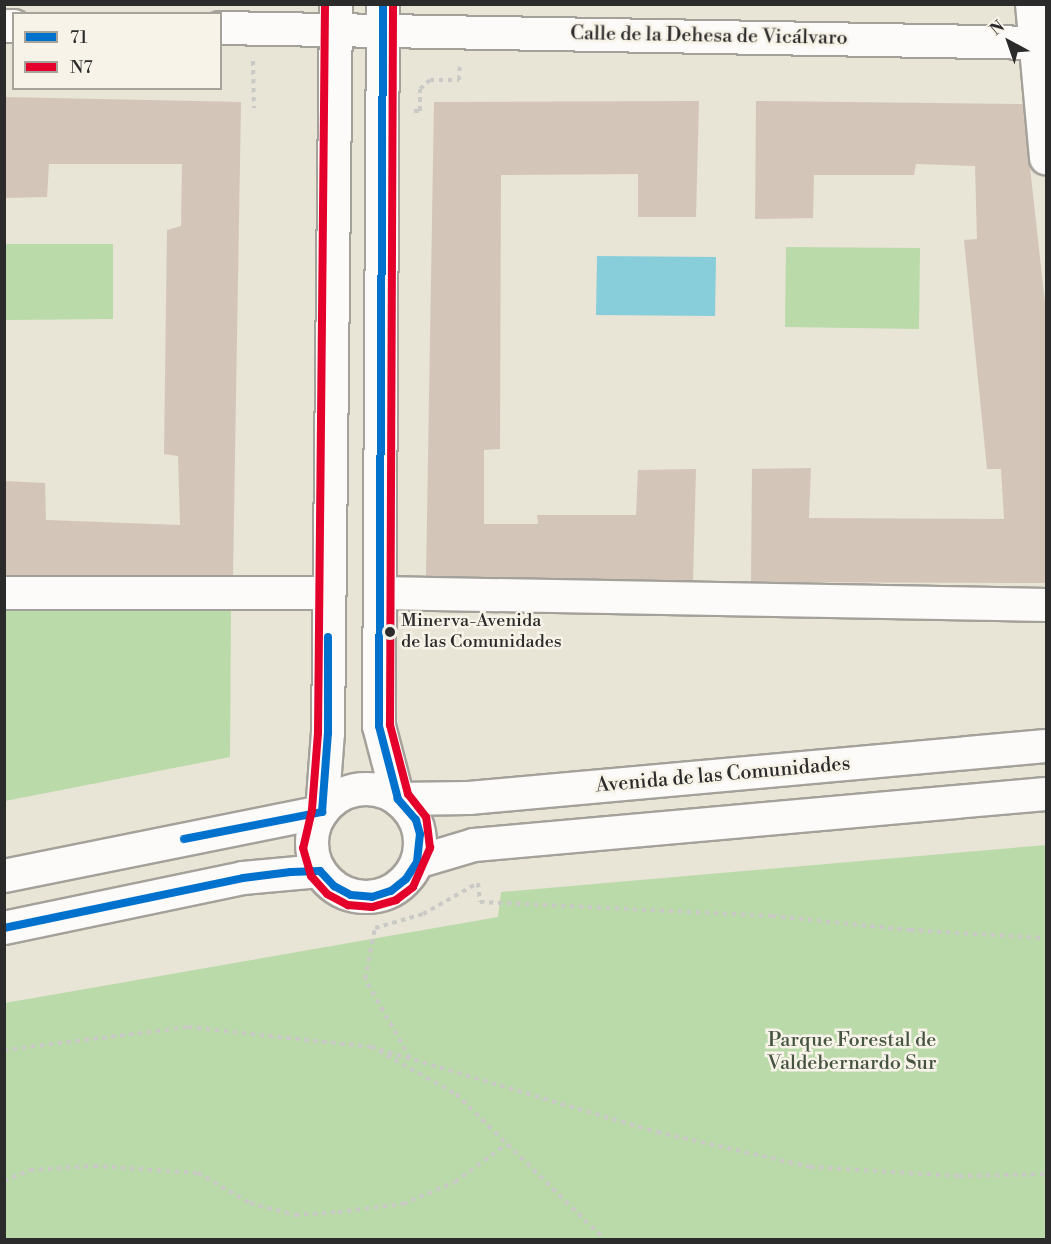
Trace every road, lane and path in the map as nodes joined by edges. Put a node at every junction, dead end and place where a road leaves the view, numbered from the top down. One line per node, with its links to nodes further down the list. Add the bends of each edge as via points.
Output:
1 (1032, 4): 5 (street)
2 (336, 16): 3 (street, Calle de la Dehesa de Vicálvaro); 4 (street); 12 (street)
3 (383, 17): 5 (street, Calle de la Dehesa de Vicálvaro); 13 (street)
4 (222, 28)
5 (1035, 43): 10 (street)
6 (460, 54): 9 (path, via 459,80 430,80 420,89)
7 (252, 55): 8 (path)
8 (254, 108)
9 (420, 111)
10 (1047, 158)
11 (4, 593): 12 (street)
12 (328, 593): 18 (street, via 328,733)
13 (380, 593): 14 (street); 17 (street, via 379,726)
14 (1047, 605)
15 (1047, 746): 17 (street, Avenida de las Comunidades, via 469,798)
16 (1047, 794): 19 (street, via 474,844)
17 (398, 799): 18 (street, via 379,790 358,790 338,797); 19 (street, via 412,814 420,834)
18 (322, 812): 20 (street, via 313,847); 21 (street)
19 (417, 862): 20 (street, via 406,879 391,891 372,897 343,891)
20 (321, 871): 22 (street, via 243,878)
21 (4, 876)
22 (4, 928)
23 (1047, 938): 26 (path, via 772,916 480,902 478,883 423,914 375,928 365,979)
24 (371, 1047): 25 (path, via 188,1027); 26 (path); 27 (path, via 456,1094)
25 (4, 1050)
26 (410, 1058): 28 (path, via 657,1132 810,1167 959,1176)
27 (507, 1144): 29 (path, via 455,1182 403,1204 338,1212 295,1215 250,1203 198,1173 94,1166 30,1170); 30 (path)
28 (1047, 1174)
29 (4, 1181)
30 (605, 1239)

